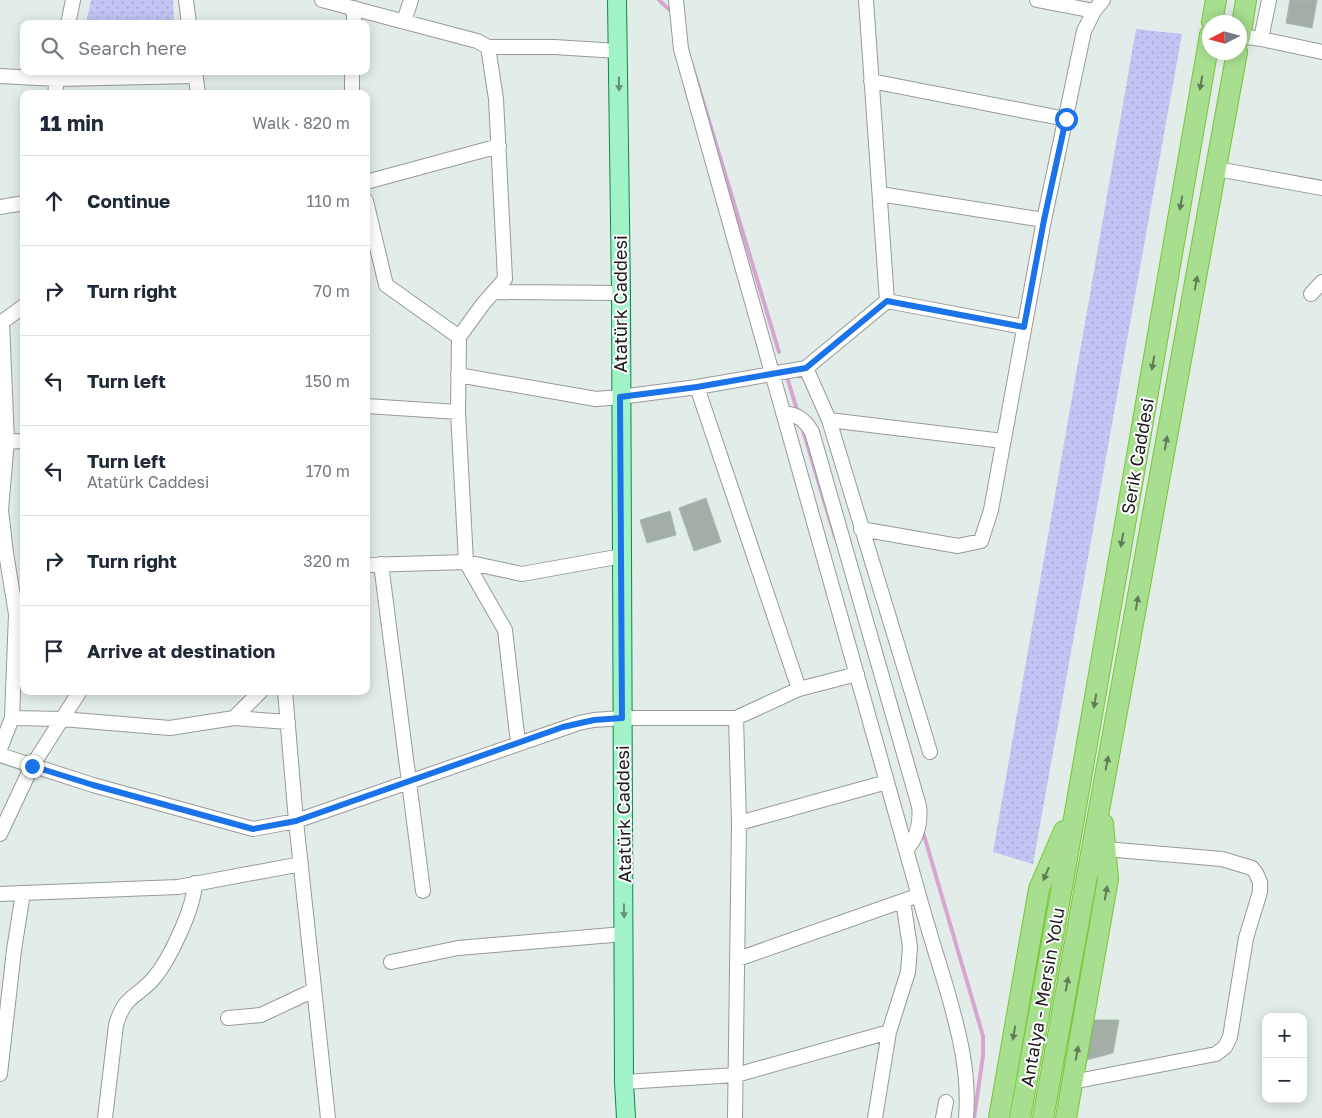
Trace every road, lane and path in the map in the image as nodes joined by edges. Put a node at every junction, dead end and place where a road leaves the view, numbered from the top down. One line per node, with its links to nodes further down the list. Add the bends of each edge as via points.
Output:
1 (74, 0): 19 (street)
2 (186, 0): 20 (street)
3 (322, 0): 14 (street)
4 (411, 0): 22 (street)
5 (617, 0): 26 (main road, Atatürk Caddesi)
6 (676, 0): 60 (street, via 681,49)
7 (866, 0): 35 (street)
8 (1038, 0): 15 (street)
9 (1103, 0): 15 (street)
10 (1216, 0): 16 (highway)
11 (1234, 0): 17 (highway)
12 (1246, 0): 18 (highway)
13 (1269, 0): 24 (street)
14 (354, 8): 21 (street); 22 (street)
15 (1094, 11): 40 (street, via 1084,30)
16 (1213, 15)
17 (1231, 15)
18 (1244, 15)
19 (69, 20)
20 (188, 20)
21 (354, 20)
22 (404, 21): 25 (street)
23 (1247, 38): 24 (street)
24 (1261, 39): 27 (street)
25 (488, 47): 26 (street); 41 (street)
26 (618, 51): 52 (main road, Atatürk Caddesi, one-way to 52)
27 (1322, 52)
28 (1206, 60): 94 (highway, Serik Caddesi, one-way to 94)
29 (1226, 60): 39 (highway)
30 (1235, 60): 39 (highway, Serik Caddesi)
31 (57, 75): 34 (street); 36 (street)
32 (196, 75): 37 (street)
33 (352, 75): 38 (street)
34 (0, 76)
35 (871, 81): 40 (street); 45 (street)
36 (55, 90)
37 (198, 90)
38 (352, 90)
39 (1228, 96): 42 (highway, Serik Caddesi)
40 (1066, 119): 49 (street)
41 (499, 146): 43 (street); 51 (street, via 505,279)
42 (1217, 169): 44 (street); 95 (highway, Serik Caddesi, one-way to 42)
43 (370, 181)
44 (1322, 188)
45 (880, 194): 49 (street); 54 (street)
46 (20, 204): 47 (street)
47 (0, 207)
48 (370, 218): 57 (street, via 386,285)
49 (1044, 220): 56 (street)
50 (1322, 282): 53 (street)
51 (494, 292): 52 (street); 57 (street)
52 (621, 293): 63 (main road, Atatürk Caddesi)
53 (1312, 294)
54 (887, 301): 56 (street); 59 (street)
55 (20, 309): 58 (street, via 2,322)
56 (1024, 327): 69 (street)
57 (459, 337): 61 (street)
58 (1, 338): 70 (street)
59 (806, 368): 60 (street); 67 (street)
60 (772, 373): 62 (street); 66 (street)
61 (458, 375): 63 (street, via 580,396); 65 (street)
62 (697, 387): 63 (street); 77 (street)
63 (620, 397): 72 (main road, Atatürk Caddesi)
64 (370, 406): 65 (street)
65 (458, 412): 73 (street)
66 (783, 413): 76 (street); 100 (street, via 799,417 812,432 917,796 920,824)
67 (829, 420): 69 (street); 71 (street)
68 (20, 441): 70 (street)
69 (1003, 441): 71 (street, via 991,510 981,541 958,546)
70 (3, 442): 81 (street, via 1,510 16,614)
71 (861, 529): 89 (street)
72 (622, 556): 73 (street, via 522,574); 83 (main road, Atatürk Caddesi)
73 (466, 562): 74 (street); 87 (street, via 505,630)
74 (382, 564): 75 (street); 92 (street)
75 (370, 566)
76 (857, 674): 77 (street); 93 (street)
77 (799, 689): 84 (street)
78 (77, 695): 85 (street)
79 (257, 695): 82 (street)
80 (285, 695): 86 (street)
81 (12, 718): 85 (street); 88 (street)
82 (234, 718): 85 (street, via 170,728); 86 (street)
83 (622, 718): 84 (street); 87 (street, via 579,723); 110 (main road, Atatürk Caddesi, one-way to 110)
84 (736, 718): 97 (street)
85 (62, 719): 91 (street)
86 (288, 722): 96 (street)
87 (518, 743): 92 (street)
88 (0, 749)
89 (930, 752)
90 (0, 756): 91 (street)
91 (32, 766): 96 (street, via 253,829); 98 (street)
92 (410, 781): 96 (street); 105 (street)
93 (887, 782): 97 (street); 100 (street)
94 (1078, 797): 102 (highway, Serik Caddesi); 128 (highway, one-way to 128, via 1039,889)
95 (1100, 800): 99 (highway); 103 (highway, Serik Caddesi)
96 (296, 821): 101 (street)
97 (739, 824): 111 (street)
98 (0, 834)
99 (1105, 849): 119 (highway, one-way to 99, via 1108,878); 119 (street, via 1222,859 1252,868 1259,878 1260,892 1246,938 1230,1038 1225,1047 1216,1054)
100 (906, 850): 108 (street)
101 (301, 864): 104 (street); 113 (street)
102 (1064, 876): 129 (highway, Antalya - Mersin Yolu)
103 (1086, 880): 130 (highway, Antalya - Mersin Yolu, one-way to 103)
104 (195, 883): 106 (street, via 178,887); 121 (street, via 193,900 163,965 152,980 130,998 120,1013)
105 (423, 891)
106 (23, 893): 107 (street); 116 (street)
107 (0, 894)
108 (919, 896): 109 (street); 127 (street, via 960,1038 966,1080)
109 (903, 901): 111 (street); 115 (street, via 910,947 908,972)
110 (624, 934): 112 (street, via 458,948); 118 (main road, Atatürk Caddesi)
111 (738, 959): 117 (street)
112 (390, 962)
113 (314, 990): 114 (street, via 261,1015); 122 (street)
114 (228, 1018)
115 (889, 1032): 117 (street); 125 (street)
116 (0, 1074)
117 (736, 1074): 118 (street); 124 (street)
118 (624, 1082): 123 (main road, Atatürk Caddesi)
119 (1072, 1082): 131 (highway)
120 (946, 1102): 126 (street)
121 (105, 1118)
122 (328, 1118)
123 (626, 1118)
124 (735, 1118)
125 (875, 1118)
126 (943, 1118)
127 (966, 1118)
128 (999, 1118)
129 (1020, 1118)
130 (1043, 1118)
131 (1066, 1118)

